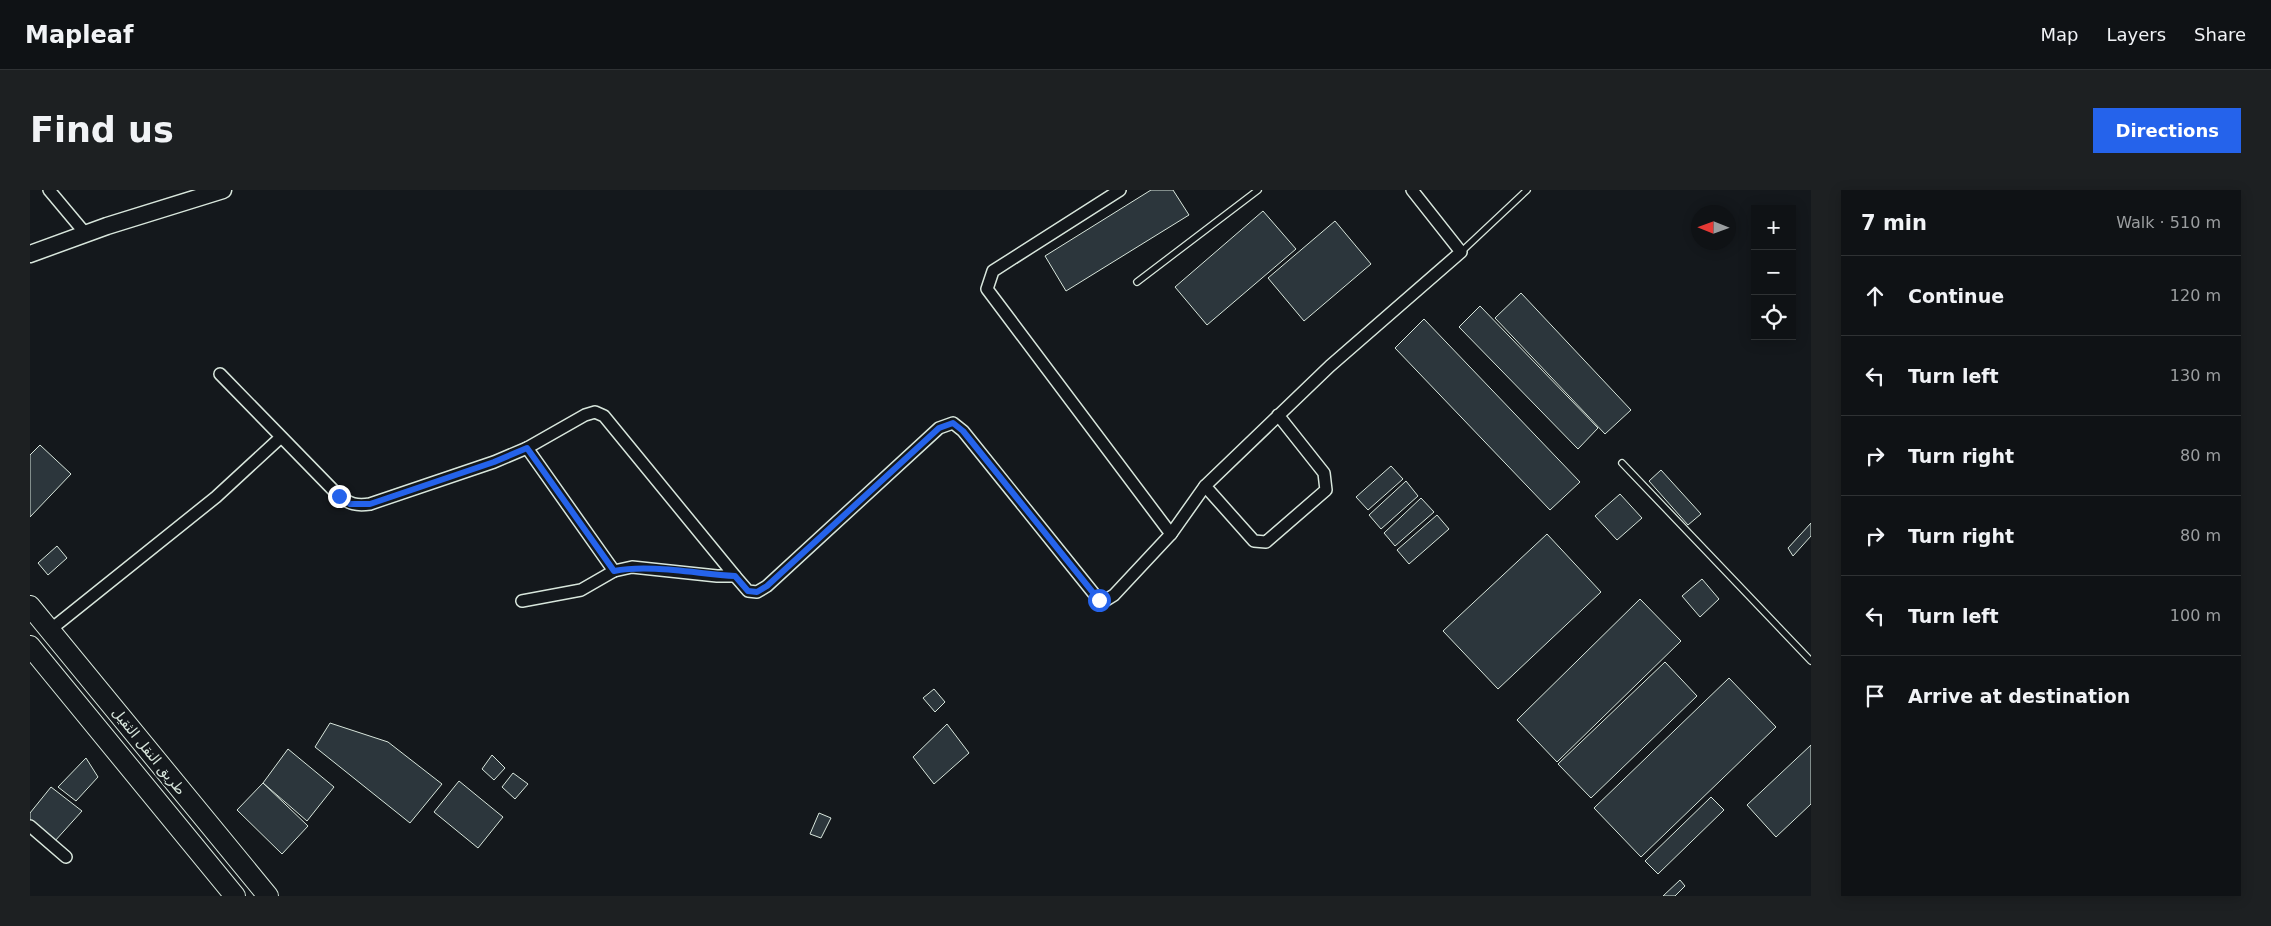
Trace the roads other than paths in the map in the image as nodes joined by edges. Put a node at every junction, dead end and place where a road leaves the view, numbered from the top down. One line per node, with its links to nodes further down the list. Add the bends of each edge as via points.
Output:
1 (49, 190): 7 (street)
2 (223, 190): 7 (main road)
3 (1120, 190): 17 (street, via 993,271 987,289)
4 (1258, 190): 10 (lane)
5 (1412, 190): 8 (street)
6 (1526, 190): 8 (lane)
7 (85, 233): 9 (main road)
8 (1461, 252): 12 (street)
9 (30, 254)
10 (1137, 282)
11 (220, 374): 13 (street)
12 (1278, 415): 16 (street); 16 (street, via 1324,473 1326,490 1266,542 1254,541)
13 (280, 438): 14 (street, via 339,496 359,506); 22 (street, via 216,497)
14 (527, 448): 18 (street); 19 (street, via 585,415 594,412 604,416)
15 (1622, 463): 24 (lane)
16 (1205, 486): 17 (street)
17 (1171, 534): 19 (street, via 1114,596 1099,600 963,431 953,423 939,428 767,586 757,592 748,591)
18 (614, 571): 19 (street, via 632,568); 20 (street, via 581,590)
19 (735, 576)
20 (522, 601)
21 (30, 606): 22 (highway, طريق النقل الثقيل)
22 (50, 630): 28 (highway, طريق النقل الثقيل)
23 (33, 657): 27 (highway, طريق النقل الثقيل)
24 (1811, 661)
25 (30, 826): 26 (street)
26 (66, 857)
27 (235, 896)
28 (268, 896)

